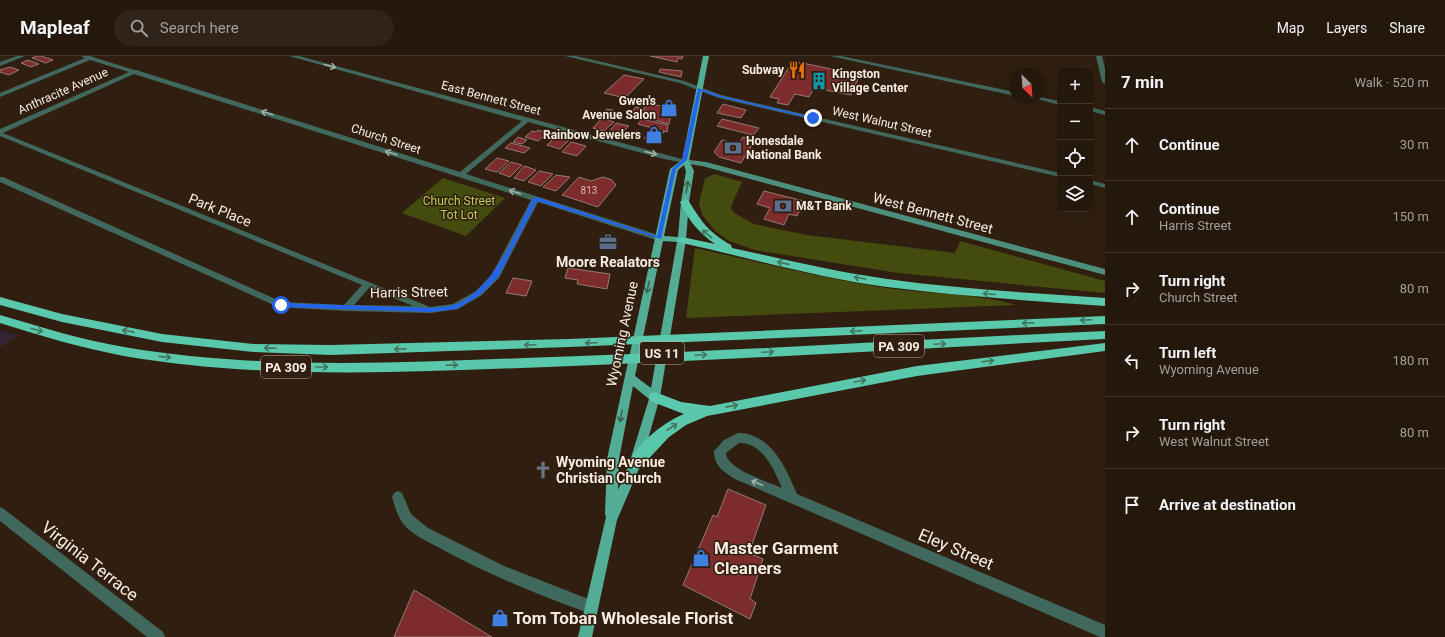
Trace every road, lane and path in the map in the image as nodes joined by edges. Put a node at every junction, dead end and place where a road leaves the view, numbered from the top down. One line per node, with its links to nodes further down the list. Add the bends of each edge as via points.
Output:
1 (22, 56): 9 (street)
2 (292, 56): 20 (street, East Bennett Street, one-way to 20)
3 (568, 56): 13 (street, West Walnut Street, via 680,81)
4 (706, 56): 13 (main road, Wyoming Avenue / US 11)
5 (833, 56): 10 (street)
6 (885, 56): 10 (street)
7 (1099, 56): 12 (street)
8 (87, 57): 11 (street, Church Street); 15 (street)
9 (0, 64)
10 (881, 66): 14 (street)
11 (136, 71): 21 (street, Anthracite Avenue); 23 (street, Church Street, one-way to 11)
12 (1105, 82)
13 (699, 89): 22 (main road, Wyoming Avenue / US 11); 24 (street, West Walnut Street, via 716,96)
14 (1009, 93)
15 (0, 95)
16 (1045, 100): 17 (street)
17 (1057, 102)
18 (1093, 110): 19 (street)
19 (1105, 113)
20 (527, 120): 22 (street, East Bennett Street, one-way to 22, via 664,157); 23 (street)
21 (0, 133): 34 (street, Park Place)
22 (685, 160): 29 (main road, Wyoming Avenue / US 11, one-way to 22, via 690,171); 30 (main road, Wyoming Avenue / US 11, via 674,169); 33 (street, West Bennett Street)
23 (461, 175): 28 (street, Church Street, one-way to 23)
24 (1057, 175)
25 (0, 179): 37 (street, Harris Street, via 281,305)
26 (1093, 183): 27 (street)
27 (1105, 186)
28 (536, 199): 30 (street, Church Street); 38 (street, Harris Street, via 496,276 479,293 455,307)
29 (685, 202): 31 (main road, Wyoming Avenue / US 11); 32 (highway, one-way to 29, via 703,231 694,221)
30 (659, 238): 31 (main road, Church Street); 43 (main road, Wyoming Avenue / US 11, one-way to 43)
31 (682, 240): 32 (highway); 44 (main road, Wyoming Avenue / US 11)
32 (740, 253): 36 (highway, one-way to 32, via 886,283)
33 (1105, 272)
34 (368, 284): 37 (street); 38 (street, Park Place)
35 (0, 301): 40 (highway, PA 309, one-way to 35, via 569,344 338,350 253,348 162,338 62,318)
36 (1102, 302)
37 (346, 308): 38 (street, Harris Street)
38 (431, 310)
39 (0, 320): 41 (highway, PA 309, one-way to 41, via 80,342 134,353 220,363 289,367 578,361)
40 (1105, 320)
41 (1105, 335)
42 (1103, 348): 45 (highway, one-way to 42, via 917,371)
43 (628, 378): 44 (main road); 50 (main road, Wyoming Avenue / US 11, one-way to 50, via 613,459)
44 (654, 397): 45 (highway, via 681,408); 46 (main road, Wyoming Avenue / US 11)
45 (710, 410): 46 (highway, one-way to 45, via 652,443 670,428)
46 (635, 464): 50 (main road, Wyoming Avenue / US 11)
47 (398, 497): 51 (street, via 406,517 424,532 467,556 511,576)
48 (793, 498): 48 (street, Eley Street, one-way to 48, via 739,475 725,466 720,459 720,451 738,438 749,438 760,444 779,469); 52 (street, Eley Street)
49 (0, 513): 53 (street, Virginia Terrace)
50 (611, 520): 51 (main road, Wyoming Avenue / US 11)
51 (591, 607): 54 (main road, Wyoming Avenue / US 11)
52 (1105, 632)
53 (158, 637)
54 (585, 637)

